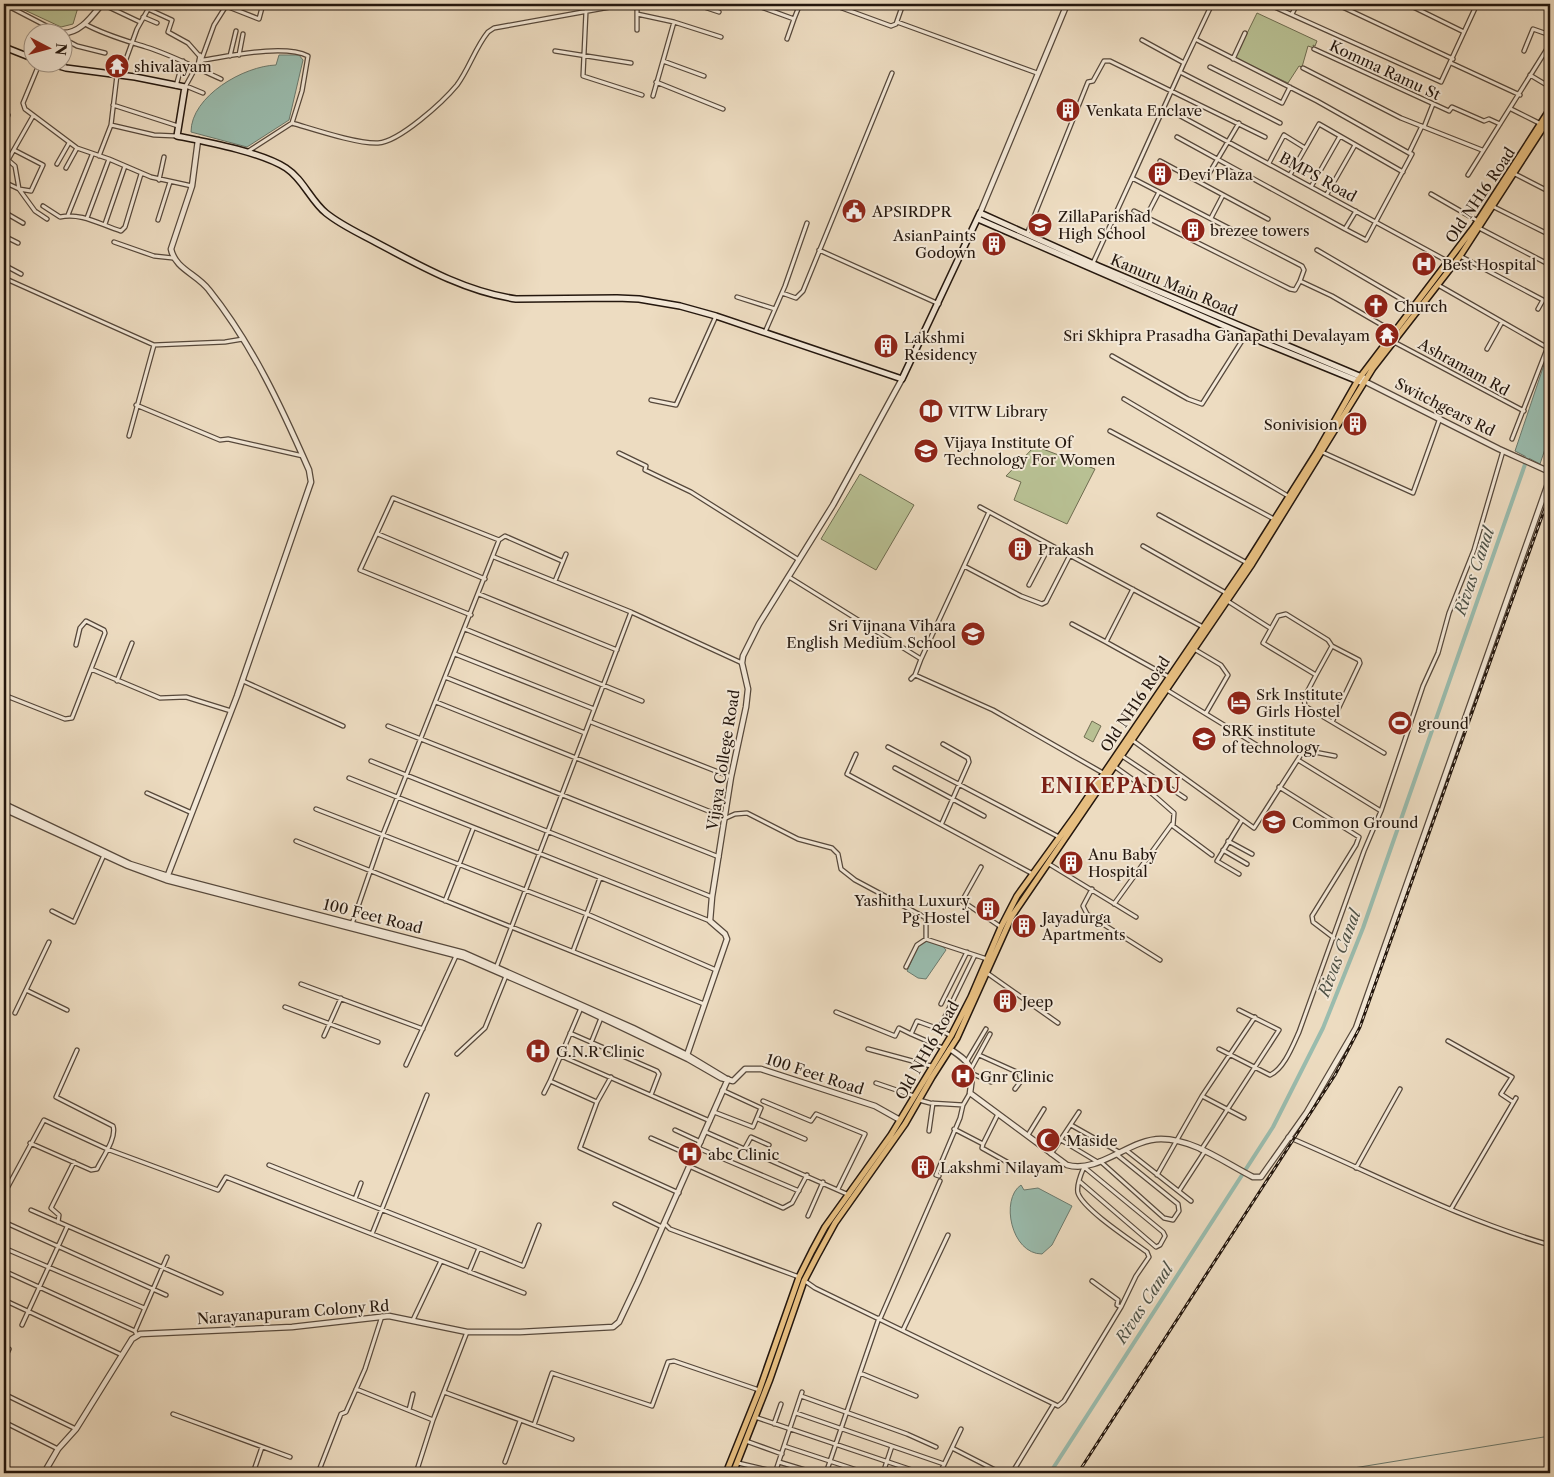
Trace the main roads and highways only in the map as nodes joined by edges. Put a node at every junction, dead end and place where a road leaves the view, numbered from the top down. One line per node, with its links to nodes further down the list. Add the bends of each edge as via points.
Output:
1 (4, 47): 2 (main road)
2 (22, 54)
3 (72, 69): 6 (main road, via 186,87 177,136 246,153 286,168 317,206 336,221 428,270 502,297 639,299 716,316 902,379)
4 (1550, 110): 7 (main road, Old NH16 Road)
5 (1550, 117): 7 (main road, Old NH16 Road)
6 (978, 219): 8 (main road, Kanuru Main Road); 8 (main road, Kanuru Main Road, via 980,212)
7 (1480, 224): 10 (main road, Old NH16 Road, via 1460,256); 10 (main road, Old NH16 Road, via 1394,332)
8 (1053, 249): 9 (main road, Kanuru Main Road); 9 (main road, Kanuru Main Road)
9 (1147, 290): 10 (main road, Kanuru Main Road); 10 (main road, Kanuru Main Road, via 1245,335)
10 (1363, 381): 11 (main road, Old NH16 Road); 11 (main road, Old NH16 Road, via 1322,452)
11 (1225, 597): 12 (main road, Old NH16 Road, via 1167,690 1012,916 970,1014); 12 (main road, Old NH16 Road, via 1033,874 1000,927 971,998)
12 (917, 1098): 13 (main road, Old NH16 Road); 14 (main road, Old NH16 Road)
13 (900, 1120): 14 (main road); 15 (main road, Old NH16 Road, via 825,1227)
14 (905, 1124): 15 (main road, Old NH16 Road, via 835,1223)
15 (802, 1279): 16 (main road, Old NH16 Road); 17 (main road, Old NH16 Road)
16 (726, 1473)
17 (733, 1473)

